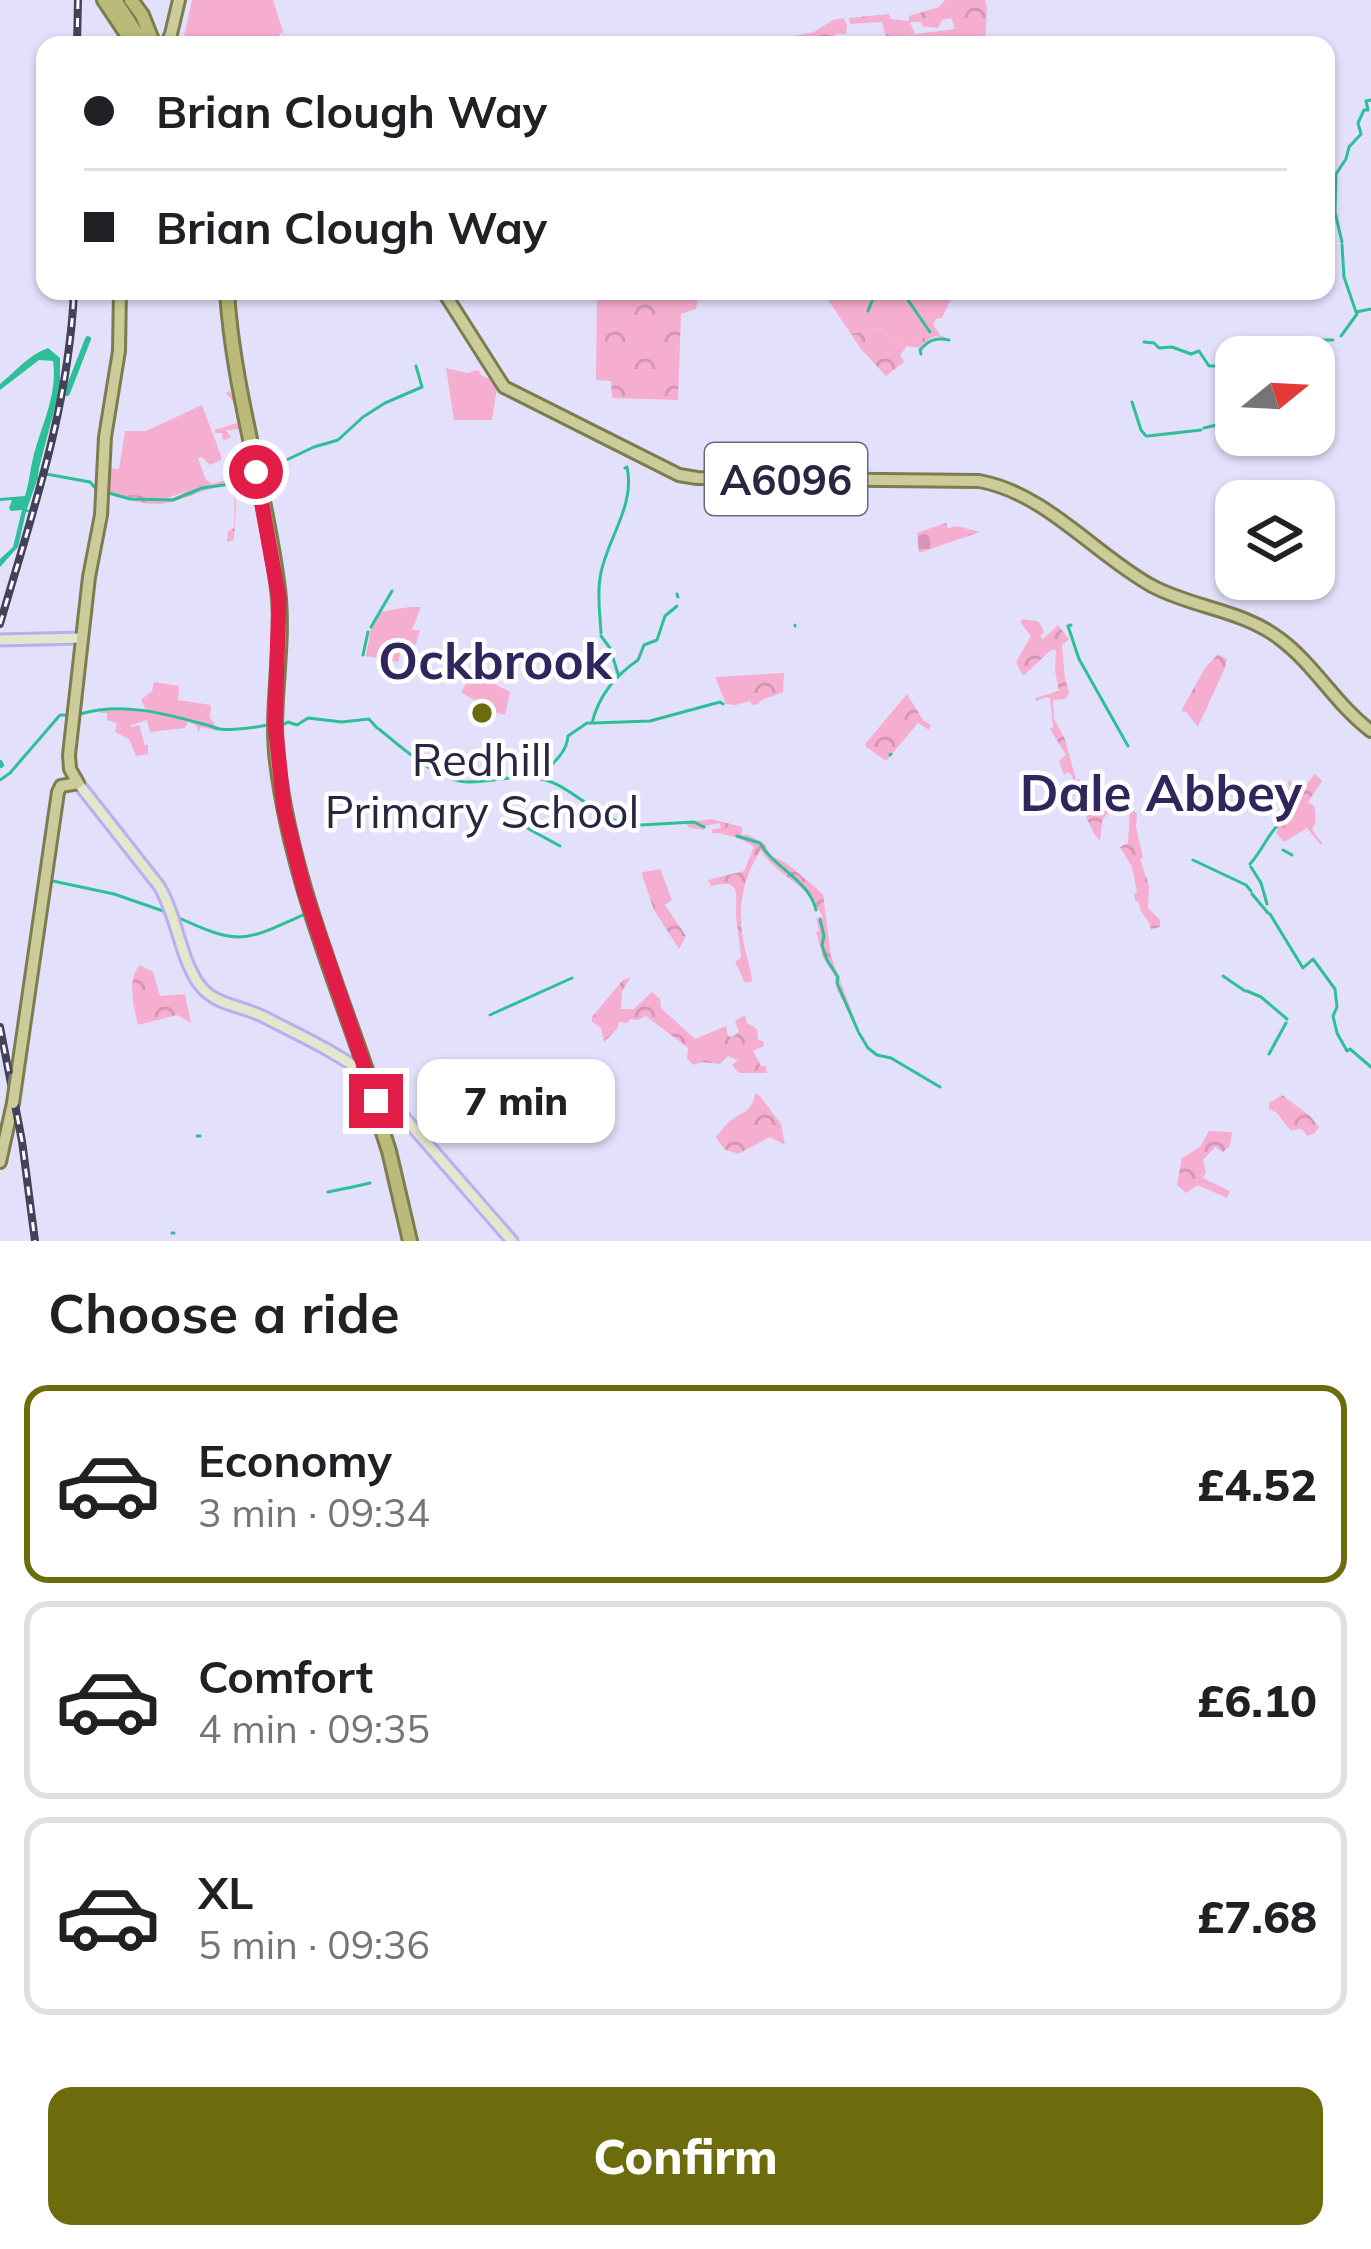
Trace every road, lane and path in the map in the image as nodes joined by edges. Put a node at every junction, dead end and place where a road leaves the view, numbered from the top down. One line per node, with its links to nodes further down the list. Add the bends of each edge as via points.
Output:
1 (110, 0): 4 (highway); 5 (highway)
2 (128, 0): 6 (highway); 7 (highway)
3 (179, 0): 8 (main road)
4 (134, 36)
5 (135, 36)
6 (137, 36)
7 (158, 36)
8 (166, 36)
9 (119, 300): 13 (main road)
10 (226, 300): 15 (highway)
11 (227, 300): 15 (highway, via 276,576)
12 (449, 300): 16 (main road, A6096, via 503,387 686,477 991,483 1022,495 1150,585 1279,637)
13 (82, 638): 14 (main road); 17 (main road, via 69,758)
14 (0, 640)
15 (278, 646): 19 (highway, via 275,741 286,820)
16 (1371, 730)
17 (78, 783): 18 (main road, bridge, via 58,789); 20 (main road, via 165,896 200,986 359,1069)
18 (0, 1162)
19 (412, 1241)
20 (512, 1241)

